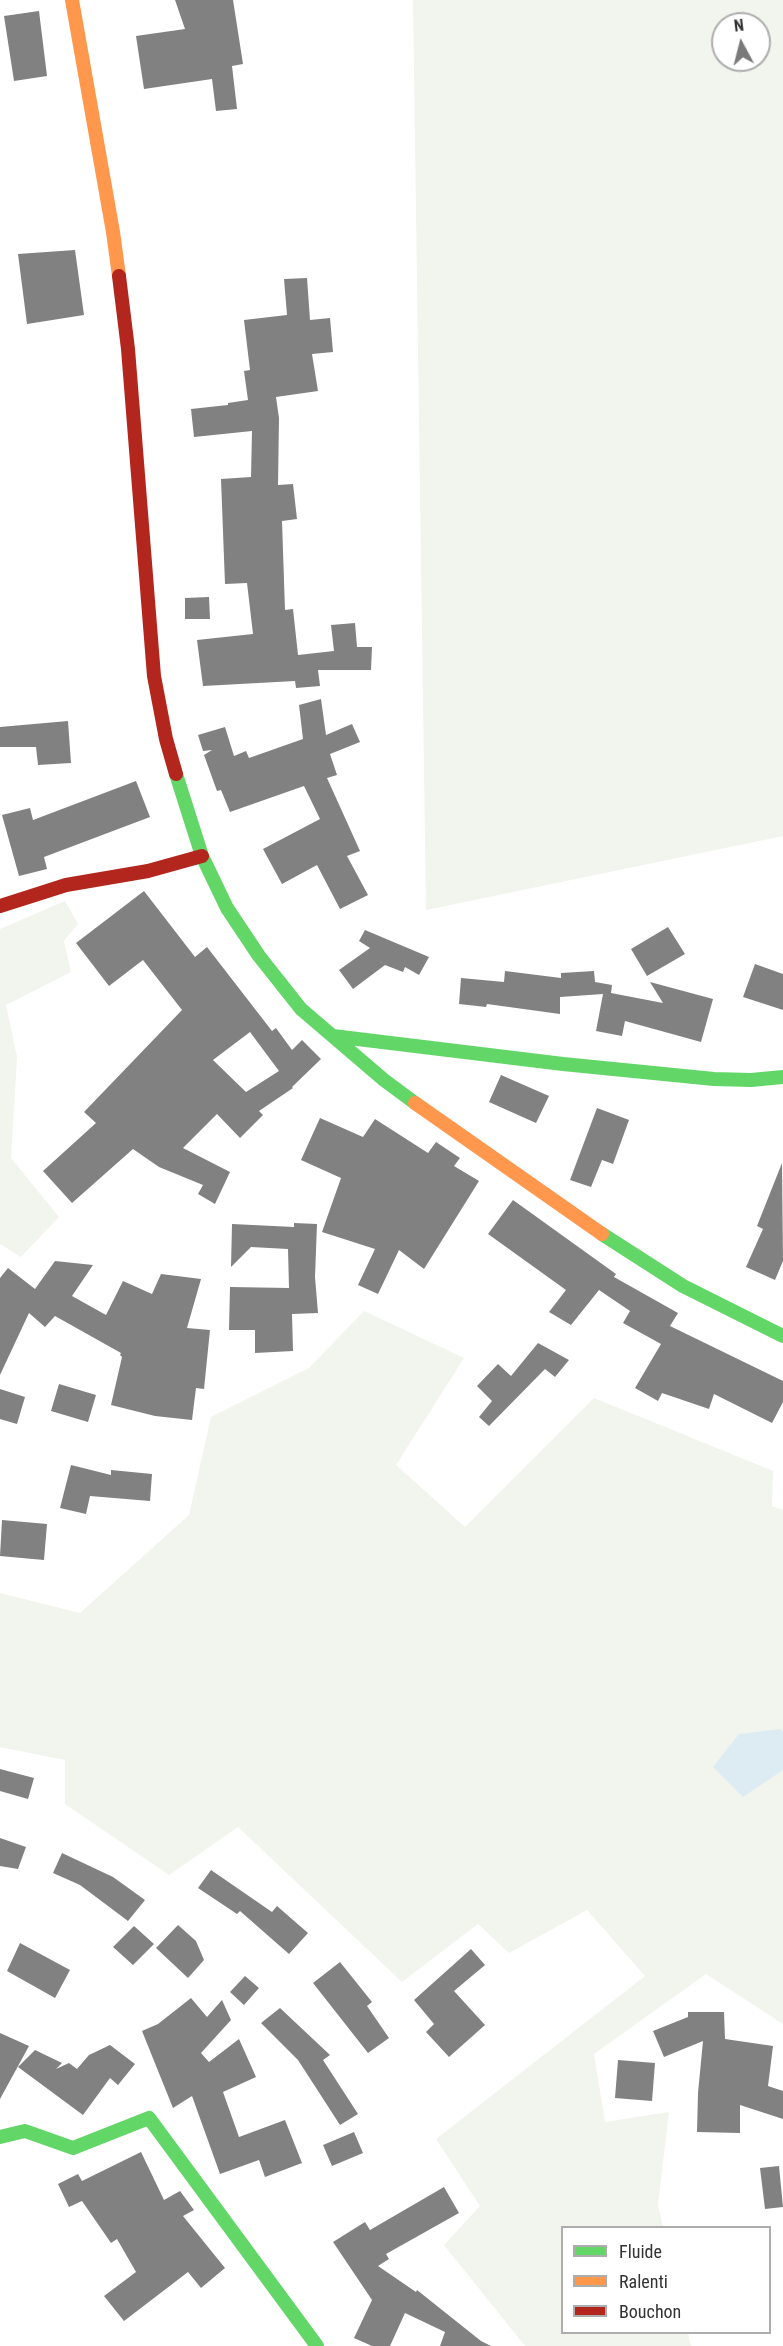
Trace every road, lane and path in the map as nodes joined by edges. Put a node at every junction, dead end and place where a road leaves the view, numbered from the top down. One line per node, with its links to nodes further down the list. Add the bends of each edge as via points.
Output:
1 (72, 0): 2 (main road, via 113,232 128,349 154,676 166,739)
2 (202, 856): 3 (main road, via 148,871 66,885); 4 (main road, via 226,908 259,956 301,1009)
3 (0, 906)
4 (333, 1036): 5 (main road, via 714,1079); 6 (main road, via 384,1080 600,1233 683,1286)
5 (783, 1077)
6 (783, 1336)
7 (0, 2137): 8 (main road, via 25,2132 73,2148 149,2118)
8 (317, 2346)

